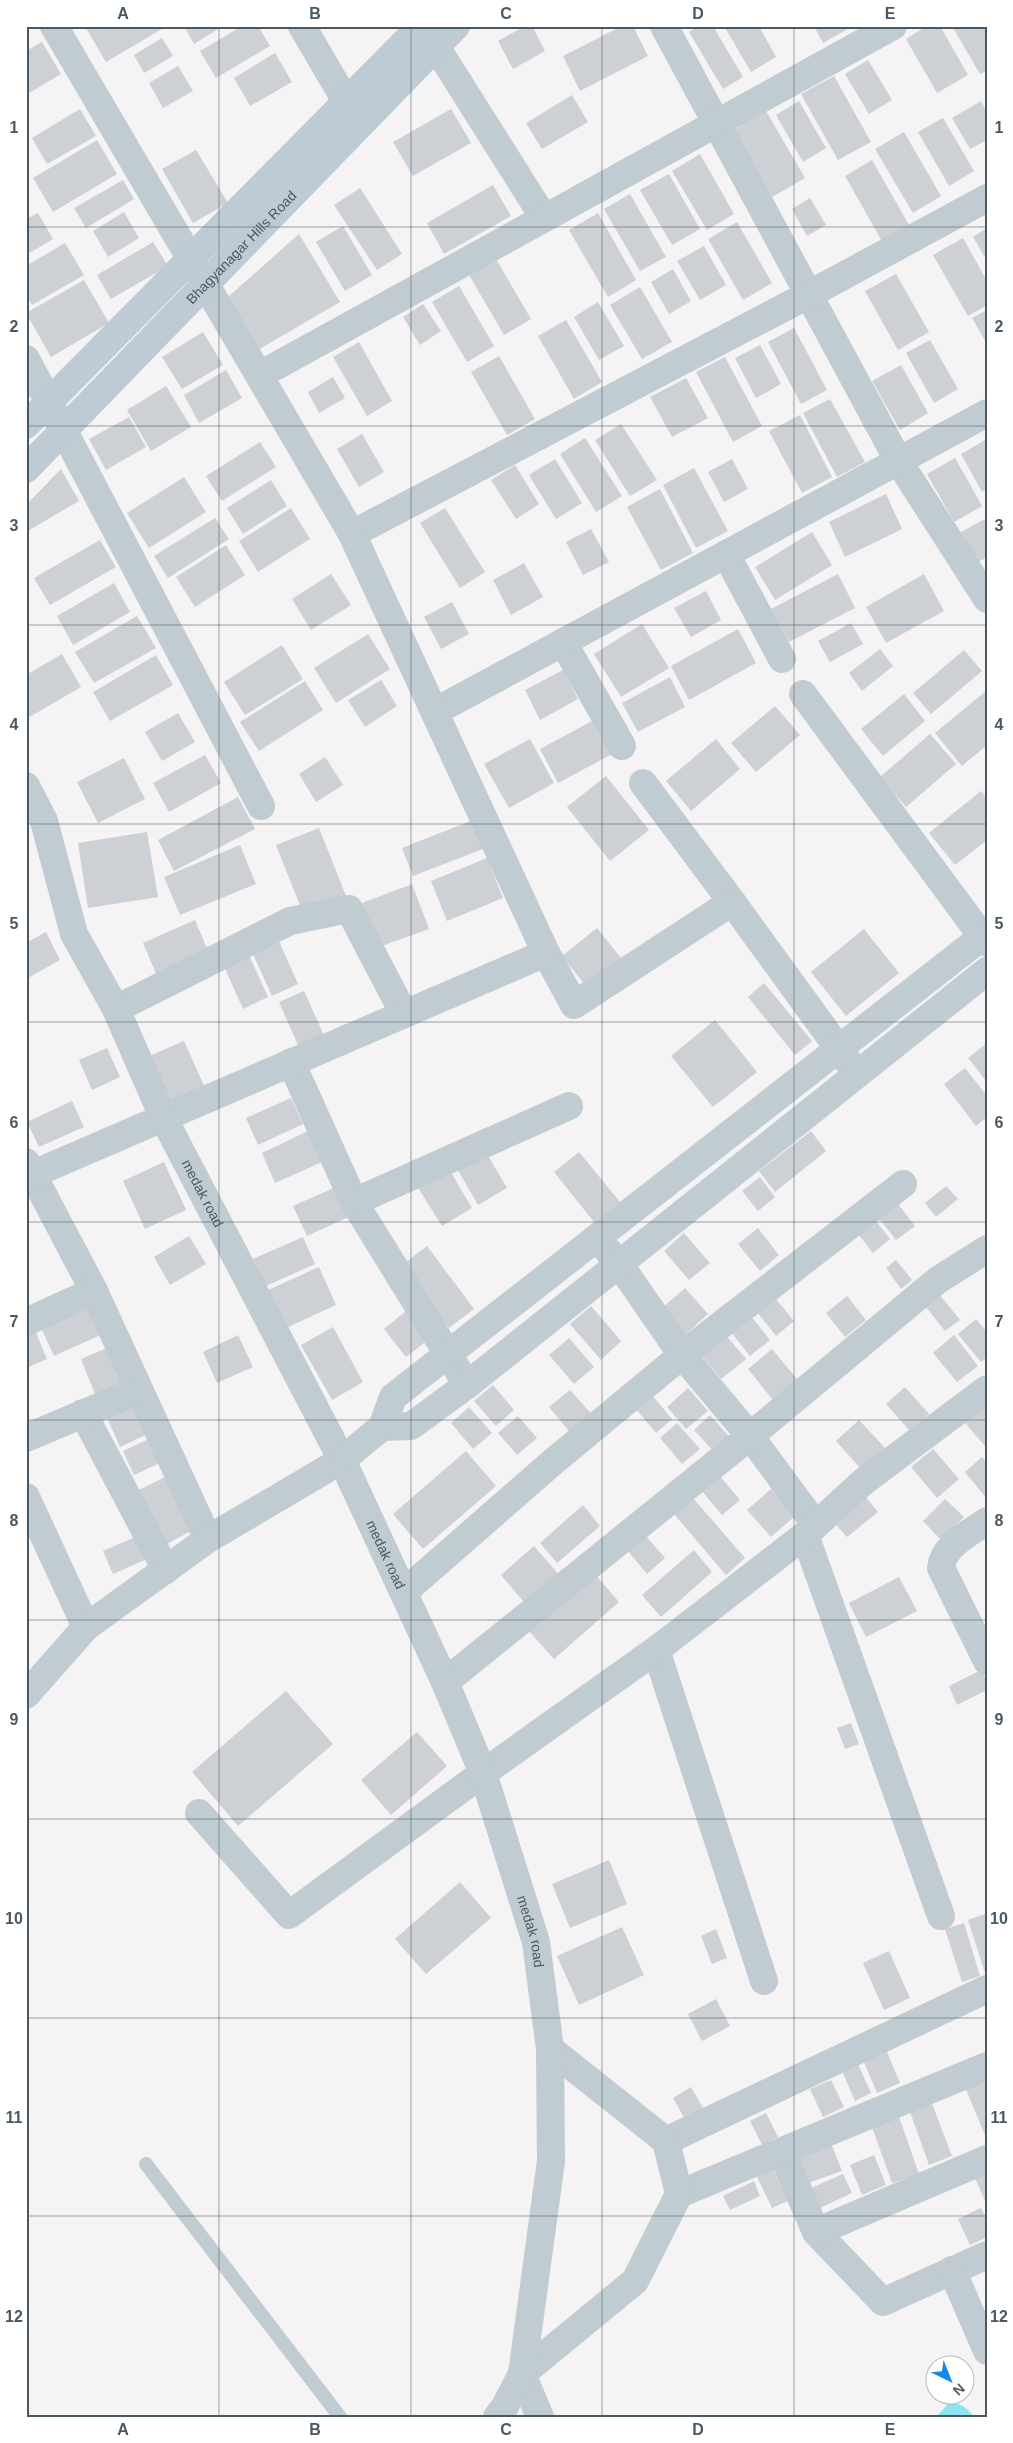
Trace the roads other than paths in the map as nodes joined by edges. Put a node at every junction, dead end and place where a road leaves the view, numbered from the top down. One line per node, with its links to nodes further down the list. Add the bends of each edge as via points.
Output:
1 (54, 26): 12 (street)
2 (302, 26): 7 (street)
3 (456, 26): 6 (main road, Bhagyanagar Hills Road)
4 (664, 26): 8 (street)
5 (893, 26): 8 (street)
6 (427, 33): 7 (main road, Bhagyanagar Hills Road); 9 (main road, Bhagyanagar Hills Road); 11 (street)
7 (346, 101): 9 (street); 12 (main road, Bhagyanagar Hills Road)
8 (716, 123): 11 (street); 14 (street)
9 (360, 126): 13 (main road, Bhagyanagar Hills Road)
10 (987, 198): 14 (street)
11 (544, 218): 16 (street)
12 (192, 260): 13 (street); 17 (main road, Bhagyanagar Hills Road)
13 (207, 285): 16 (street); 20 (main road, Bhagyanagar Hills Road)
14 (808, 296): 21 (street); 23 (street)
15 (26, 360): 17 (street)
16 (260, 375): 23 (street)
17 (48, 402): 19 (main road, Bhagyanagar Hills Road); 20 (street)
18 (987, 413): 21 (street)
19 (26, 425)
20 (64, 431): 22 (main road, Bhagyanagar Hills Road); 33 (street)
21 (899, 462): 24 (street); 25 (street)
22 (26, 469)
23 (352, 534): 29 (street)
24 (726, 554): 26 (street); 27 (street)
25 (987, 599)
26 (563, 642): 29 (street); 30 (street)
27 (782, 659)
28 (803, 694): 35 (street)
29 (436, 711): 36 (street)
30 (622, 746)
31 (643, 782): 34 (street)
32 (26, 786): 38 (street, medak road, via 44,821 74,934)
33 (261, 806)
34 (732, 902): 36 (street, via 574,1006); 40 (street)
35 (985, 937): 40 (street)
36 (546, 953): 39 (street)
37 (987, 971): 42 (street)
38 (116, 1009): 39 (street, via 290,921 349,909); 44 (street, medak road)
39 (404, 1014): 41 (street)
40 (838, 1048): 42 (street); 48 (street)
41 (291, 1062): 44 (street); 47 (street)
42 (857, 1074): 50 (street)
43 (569, 1106): 47 (street)
44 (164, 1119): 45 (street); 62 (street, medak road)
45 (28, 1171): 51 (street)
46 (903, 1184): 54 (street)
47 (354, 1202): 53 (street)
48 (598, 1238): 50 (street); 53 (street)
49 (987, 1249): 60 (street, via 938,1280)
50 (620, 1265): 54 (street); 55 (street)
51 (94, 1291): 52 (street); 57 (street)
52 (26, 1322)
53 (449, 1355): 55 (street); 59 (street, via 393,1396)
54 (682, 1355): 60 (street); 68 (street)
55 (468, 1385): 59 (street, via 411,1426)
56 (987, 1388): 65 (street, via 863,1482)
57 (139, 1390): 58 (street); 66 (street)
58 (84, 1412): 61 (street); 67 (street)
59 (382, 1427): 62 (street)
60 (750, 1436): 65 (street); 72 (street)
61 (26, 1438)
62 (342, 1460): 66 (street); 68 (street, medak road)
63 (26, 1497): 69 (street)
64 (987, 1521): 71 (street, via 946,1550 941,1568)
65 (810, 1530): 70 (street); 76 (street)
66 (208, 1539): 67 (street)
67 (166, 1570): 69 (street)
68 (404, 1592): 72 (street, medak road)
69 (86, 1627): 73 (street)
70 (656, 1650): 74 (street); 77 (street)
71 (987, 1661)
72 (445, 1682): 74 (street, medak road)
73 (26, 1695)
74 (483, 1773): 75 (street, via 289,1915); 79 (street, medak road, via 536,1942)
75 (199, 1812)
76 (941, 1916)
77 (764, 1981)
78 (987, 1989): 81 (street)
79 (550, 2049): 81 (street); 90 (street, medak road, via 551,2161)
80 (987, 2066): 82 (street)
81 (666, 2141): 85 (street)
82 (782, 2153): 85 (street); 86 (street)
83 (987, 2159): 86 (street)
84 (146, 2164): 91 (lane)
85 (680, 2194): 90 (street, via 635,2281)
86 (816, 2232): 88 (street, via 883,2302)
87 (987, 2255): 88 (street)
88 (952, 2270): 89 (street)
89 (987, 2351)
90 (522, 2374): 92 (street); 93 (street)
91 (340, 2417)
92 (497, 2417)
93 (540, 2417)

